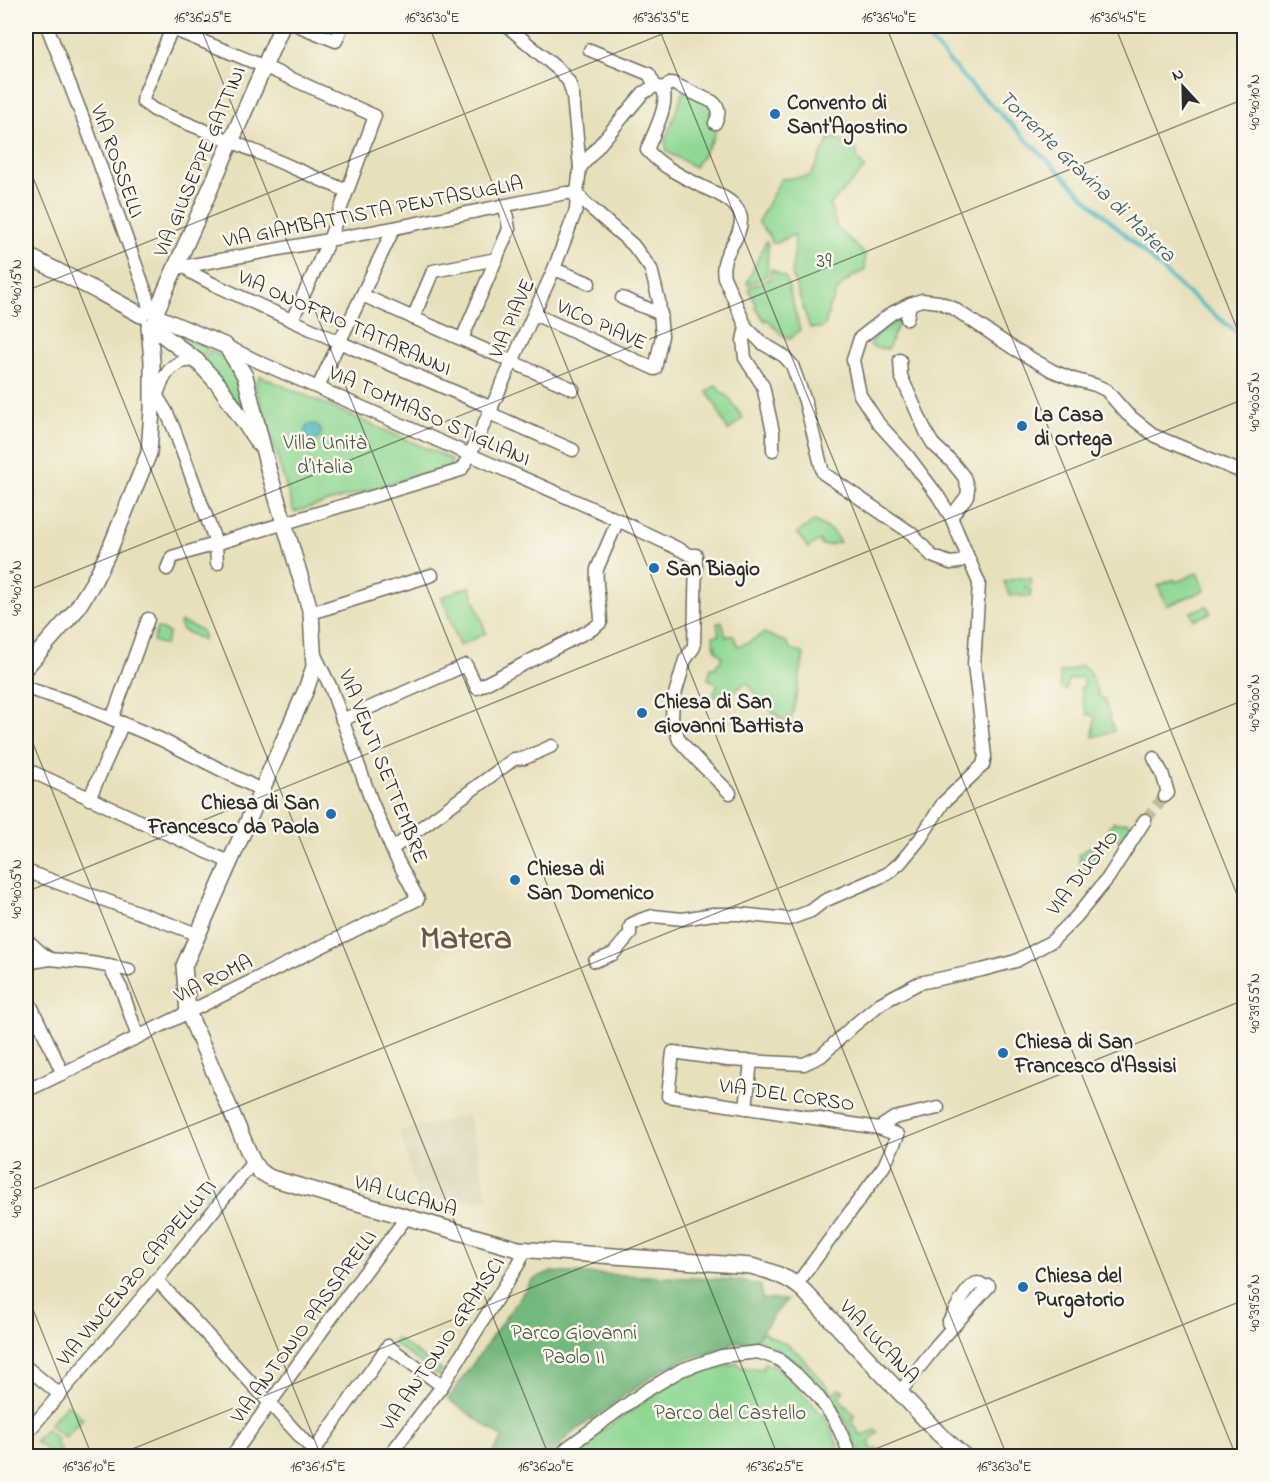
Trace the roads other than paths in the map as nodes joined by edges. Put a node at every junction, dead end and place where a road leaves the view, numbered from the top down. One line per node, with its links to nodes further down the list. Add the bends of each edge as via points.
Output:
1 (47, 26): 28 (street, VIA ROSSELLI, via 146,293)
2 (170, 26): 8 (street); 11 (street, via 143,102)
3 (282, 26): 8 (street, VIA GIUSEPPE GATTINI)
4 (299, 26): 5 (street, via 336,41)
5 (342, 26)
6 (507, 26): 12 (street, VIA PIAVE, via 569,82)
7 (590, 50): 9 (street, via 649,74)
8 (263, 66): 11 (street, VIA GIUSEPPE GATTINI); 13 (street, via 375,116)
9 (658, 87): 10 (street, via 672,83 713,102 719,112); 12 (street, via 644,93); 32 (street, via 665,100 647,150 655,159 732,202 738,211 738,232 722,269)
10 (715, 123)
11 (231, 141): 13 (street); 20 (street, VIA GIUSEPPE GATTINI)
12 (580, 168): 14 (street, VIA PIAVE)
13 (347, 191): 17 (street)
14 (577, 193): 15 (street, VIA GIAMBATTISTA PENTASUGLIA); 21 (street, VIA PIAVE, via 576,210); 27 (street, via 633,245 651,269)
15 (505, 206): 16 (street, VIA GIAMBATTISTA PENTASUGLIA); 19 (street, via 509,230)
16 (394, 228): 17 (street, VIA GIAMBATTISTA PENTASUGLIA); 23 (street)
17 (328, 240): 20 (street, VIA GIAMBATTISTA PENTASUGLIA); 31 (street)
18 (26, 255): 28 (street)
19 (497, 259): 29 (street, via 433,271); 33 (street)
20 (181, 267): 28 (street, VIA GIUSEPPE GATTINI); 31 (street, VIA ONOFRIO TATARANNI)
21 (554, 269): 22 (street); 26 (street, VIA PIAVE)
22 (589, 283)
23 (362, 295): 29 (street); 34 (street)
24 (622, 298): 27 (street)
25 (910, 304): 30 (street); 47 (street, via 930,300 946,304 1053,370 1106,390 1127,414 1155,436); 48 (street, via 860,338 853,360 860,395)
26 (534, 314): 27 (street, VICO PIAVE, via 655,369 662,336); 38 (street, VIA PIAVE)
27 (661, 314)
28 (150, 318): 35 (street); 37 (street); 41 (street)
29 (413, 318): 33 (street)
30 (907, 319)
31 (292, 320): 34 (street, VIA ONOFRIO TATARANNI)
32 (746, 327): 44 (street, via 744,358 763,386); 52 (street, via 792,365 823,472 911,533 932,556 950,563)
33 (462, 339): 38 (street)
34 (339, 342): 39 (street); 42 (street, VIA ONOFRIO TATARANNI)
35 (226, 346): 39 (street, VIA TOMMASO STIGLIANI); 45 (street, via 245,376)
36 (900, 360): 48 (street, via 901,376 927,434 964,477 968,489)
37 (196, 361): 41 (street, via 183,361 168,370); 45 (street, via 219,385)
38 (512, 361): 40 (street); 42 (street, VIA PIAVE)
39 (318, 387): 46 (street, VIA TOMMASO STIGLIANI)
40 (573, 389)
41 (154, 403): 51 (street, via 166,411 174,429); 59 (street, via 149,453 109,551 76,610)
42 (490, 410): 43 (street, VIA ONOFRIO TATARANNI); 46 (street, VIA PIAVE)
43 (573, 450)
44 (774, 450)
45 (265, 453): 50 (street)
46 (470, 455): 49 (street, VIA TOMMASO STIGLIANI); 50 (street, via 461,470)
47 (1245, 473)
48 (951, 517): 52 (street)
49 (618, 520): 61 (street, via 597,569 601,622 594,628 477,688 466,664); 67 (street, VIA TOMMASO STIGLIANI, via 696,555 694,647 685,660 672,718 679,740)
50 (284, 522): 51 (street); 56 (street)
51 (216, 543): 53 (street); 54 (street, via 172,557)
52 (967, 557): 78 (street, via 979,583 974,664 985,756 983,765 943,803 900,863 887,874 794,918 713,914 640,920 632,924 630,934 613,954)
53 (217, 563)
54 (167, 569)
55 (432, 575): 56 (street)
56 (311, 613): 58 (street)
57 (148, 619): 62 (street)
58 (312, 649): 61 (street, VIA VENTI SETTEMBRE); 66 (street, VIA LUCANA, via 314,667)
59 (26, 667)
60 (26, 688): 62 (street)
61 (342, 720): 71 (street, VIA VENTI SETTEMBRE)
62 (117, 721): 66 (street, via 160,738); 69 (street)
63 (552, 746): 71 (street, via 525,759 514,759)
64 (1154, 758): 68 (street, via 1162,773)
65 (26, 768): 69 (street)
66 (262, 791): 72 (street, VIA LUCANA)
67 (730, 793)
68 (1166, 796)
69 (89, 799): 72 (street)
70 (1145, 820): 85 (street, VIA DUOMO, via 1108,878 1052,941 1016,961 919,983 881,1003 821,1056 804,1065)
71 (392, 849): 74 (street, VIA VENTI SETTEMBRE)
72 (229, 862): 75 (street, VIA LUCANA)
73 (26, 871): 75 (street)
74 (418, 899): 83 (street, VIA ROMA)
75 (197, 934): 83 (street, VIA LUCANA, via 184,966)
76 (26, 939): 77 (street)
77 (50, 959): 79 (street); 80 (street)
78 (595, 961)
79 (26, 963)
80 (109, 966): 81 (street); 84 (street)
81 (129, 970)
82 (26, 995): 86 (street)
83 (188, 1012): 84 (street, VIA ROMA); 92 (street, VIA LUCANA)
84 (138, 1037): 86 (street, VIA ROMA)
85 (751, 1061): 88 (street, VIA DUOMO, via 673,1052); 89 (street)
86 (63, 1074): 87 (street, VIA ROMA)
87 (26, 1091)
88 (668, 1096): 89 (street, VIA DEL CORSO)
89 (746, 1108): 91 (street, VIA DEL CORSO)
90 (938, 1108): 91 (street, via 894,1118)
91 (879, 1128): 96 (street, VIA DEL CORSO, via 898,1135 884,1166)
92 (253, 1162): 93 (street, VIA LUCANA, via 259,1172 271,1178); 95 (street, VIA VINCENZO CAPPELLUTI)
93 (406, 1218): 94 (street, VIA LUCANA); 102 (street, VIA ANTONIO PASSARELLI)
94 (525, 1250): 96 (street, VIA LUCANA, via 751,1266); 99 (street, VIA ANTONIO GRAMSCI)
95 (157, 1280): 101 (street, VIA VINCENZO CAPPELLUTI); 102 (street)
96 (797, 1284): 100 (street, VIA LUCANA)
97 (987, 1287): 100 (street)
98 (26, 1367): 101 (street)
99 (442, 1386): 105 (street, via 388,1346); 107 (street, VIA ANTONIO GRAMSCI)
100 (900, 1392): 104 (street, VIA LUCANA)
101 (59, 1394): 103 (street, VIA VINCENZO CAPPELLUTI)
102 (270, 1404): 105 (street); 106 (street, VIA ANTONIO PASSARELLI)
103 (28, 1427)
104 (953, 1453)
105 (316, 1454)
106 (232, 1456)
107 (389, 1456)
108 (560, 1456): 109 (street, via 644,1392 681,1370 722,1356 751,1352 778,1359 816,1394 835,1420)
109 (851, 1456)

